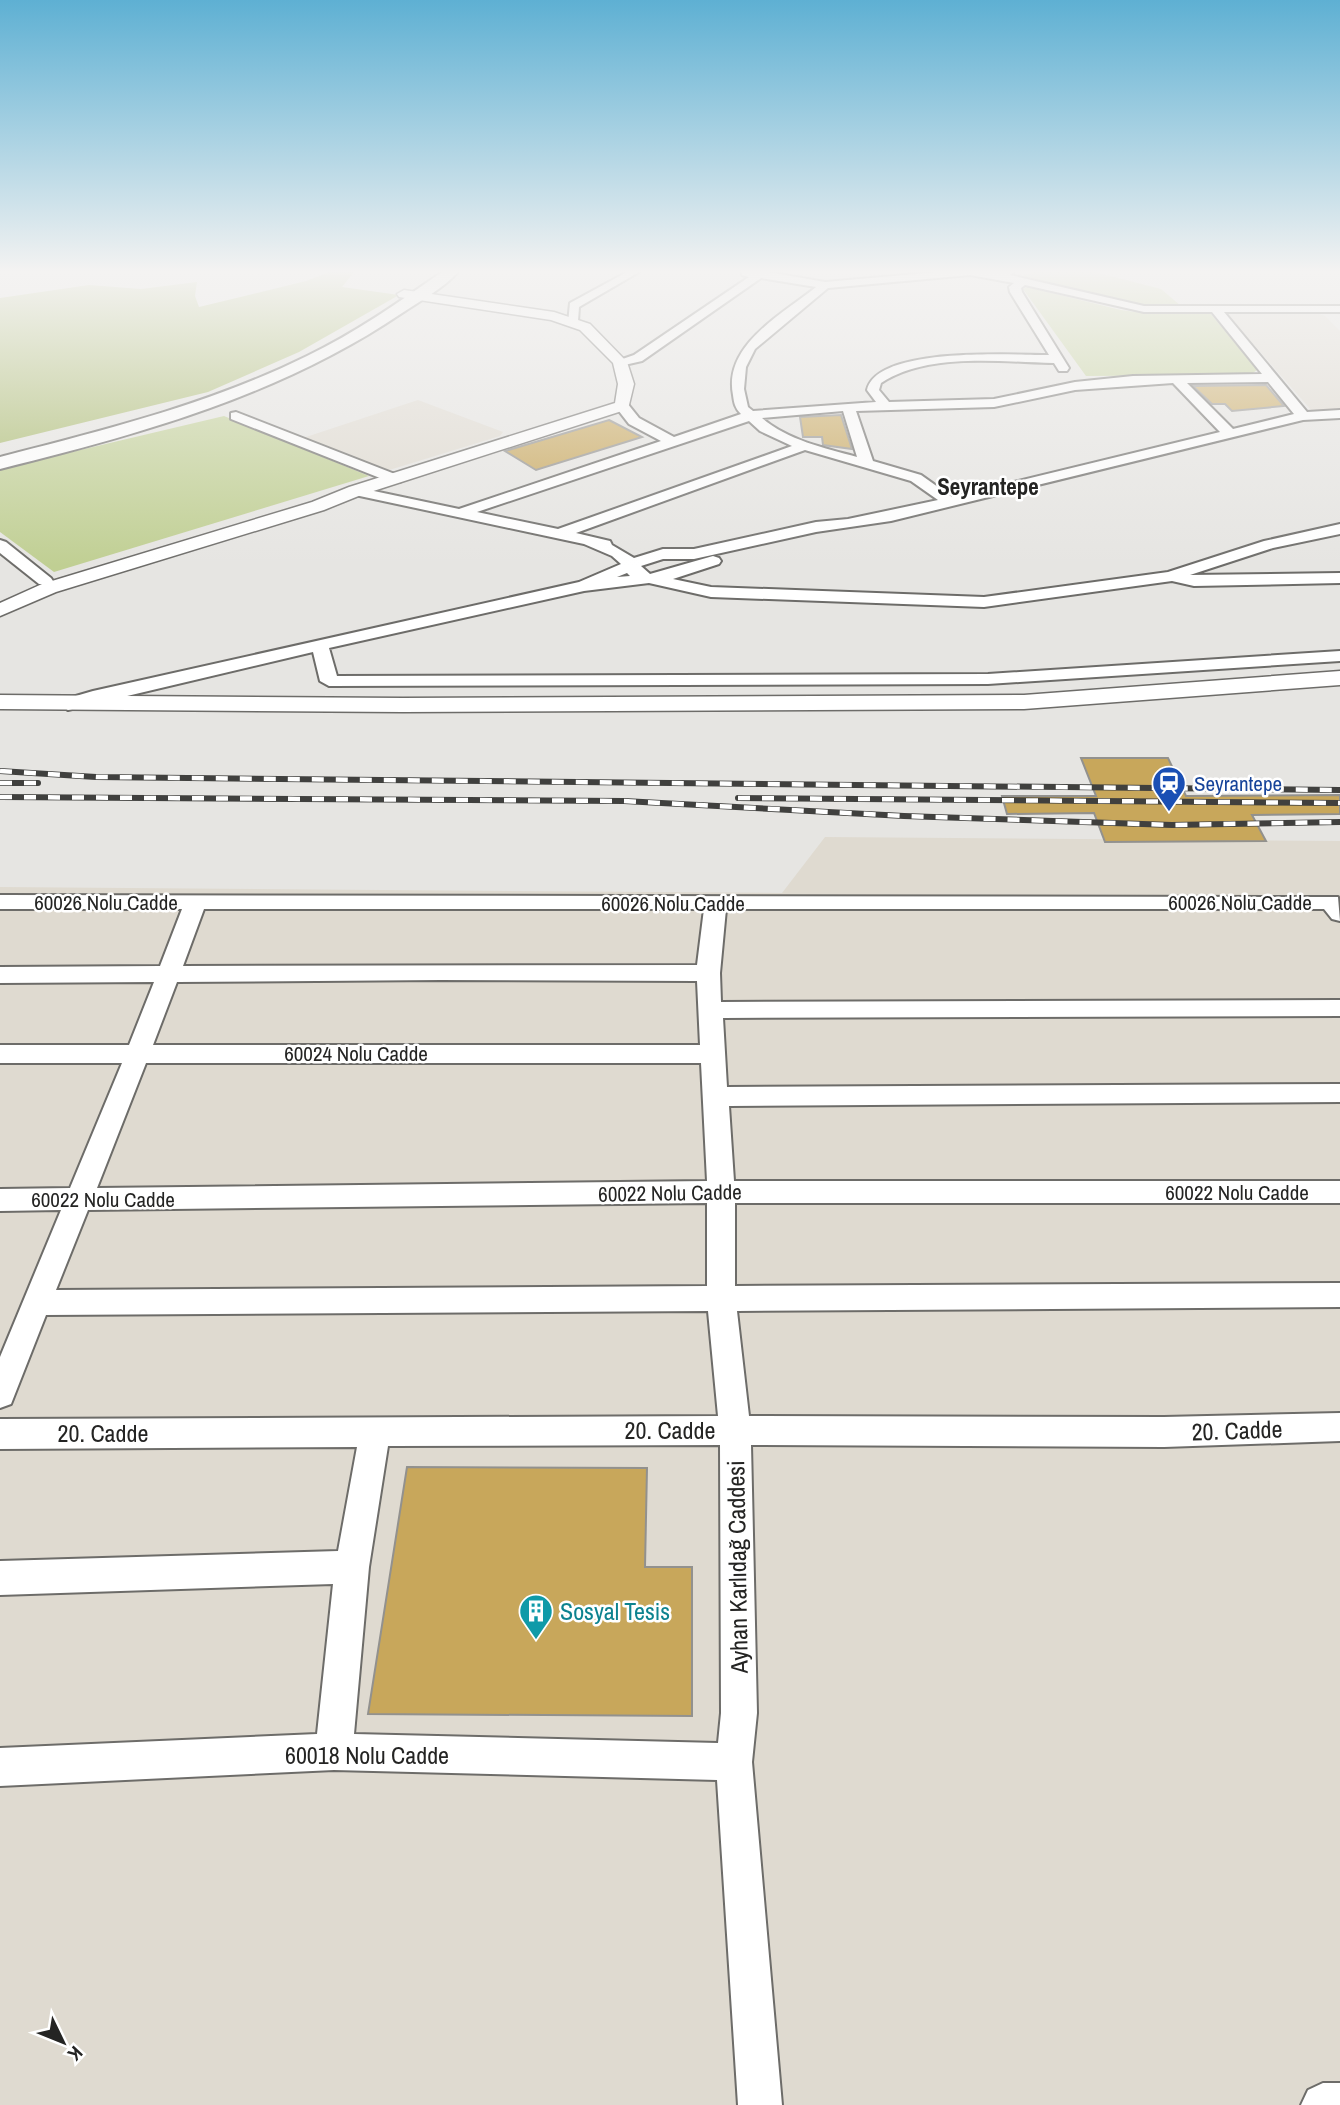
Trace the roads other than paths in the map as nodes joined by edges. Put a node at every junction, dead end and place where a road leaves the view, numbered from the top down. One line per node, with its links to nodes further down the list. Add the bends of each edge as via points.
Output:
1 (270, 370): 21 (main road, via 223,391 114,426)
2 (290, 370): 22 (main road, via 234,395 121,432)
3 (622, 370): 12 (street, via 626,384)
4 (740, 370): 15 (street, via 742,408)
5 (890, 370): 11 (street, via 881,374 873,390)
6 (1064, 370): 10 (street)
7 (1264, 370): 8 (street)
8 (1270, 378): 9 (street); 17 (street)
9 (1176, 379): 10 (street); 18 (street)
10 (1075, 386): 11 (street, via 994,403)
11 (885, 405): 13 (street)
12 (622, 406): 19 (street, via 634,421); 24 (street)
13 (848, 407): 15 (street); 23 (street)
14 (1340, 414): 17 (street)
15 (752, 415): 19 (street); 20 (street, via 765,428)
16 (236, 416): 24 (street)
17 (1303, 416): 18 (street)
18 (1229, 433): 26 (street)
19 (672, 441): 27 (street)
20 (804, 446): 23 (street); 30 (street)
21 (0, 455)
22 (0, 463)
23 (867, 465): 26 (street, via 916,478)
24 (395, 479): 25 (street)
25 (355, 491): 27 (street); 39 (street, via 318,498); 43 (street, via 49,588)
26 (949, 501): 28 (street)
27 (458, 514): 30 (street)
28 (848, 524): 33 (street, via 694,554); 35 (street)
29 (1340, 529): 36 (street, via 1269,544)
30 (556, 536): 31 (street)
31 (590, 542): 33 (street); 34 (street)
32 (0, 545): 39 (street)
33 (663, 554): 34 (street); 35 (street, via 675,558)
34 (634, 565): 37 (street, via 635,572); 40 (street)
35 (681, 572): 37 (street); 41 (street)
36 (1170, 577): 38 (street, via 1195,582); 41 (street, via 984,602)
37 (646, 578): 40 (street); 41 (street)
38 (1340, 578)
39 (45, 581): 42 (street)
40 (584, 586): 44 (street)
41 (711, 592)
42 (0, 598)
43 (0, 610)
44 (320, 645): 45 (street, via 328,681 988,679); 49 (street)
45 (1340, 656)
46 (1340, 678): 49 (street, via 1024,702)
47 (1340, 690): 50 (street, via 1033,713 404,719)
48 (0, 702): 49 (street)
49 (68, 704)
50 (0, 715)
51 (0, 902): 52 (street, 60026 Nolu Cadde)
52 (196, 902): 53 (street, 60026 Nolu Cadde); 56 (street)
53 (716, 903): 54 (street, 60026 Nolu Cadde, via 1329,902); 55 (street, Ayhan Karlıdağ Caddesi)
54 (1340, 914)
55 (708, 973): 56 (street); 59 (street, Ayhan Karlıdağ Caddesi)
56 (169, 974): 57 (street); 60 (street)
57 (0, 975)
58 (1340, 1008): 59 (street)
59 (710, 1010): 62 (street, Ayhan Karlıdağ Caddesi)
60 (138, 1053): 61 (street, 60024 Nolu Cadde); 62 (street, 60024 Nolu Cadde); 68 (street)
61 (0, 1054)
62 (712, 1054): 64 (street, Ayhan Karlıdağ Caddesi)
63 (1340, 1093): 64 (street)
64 (715, 1097): 65 (street, Ayhan Karlıdağ Caddesi)
65 (721, 1192): 66 (street, 60022 Nolu Cadde); 68 (street, 60022 Nolu Cadde); 70 (street, Ayhan Karlıdağ Caddesi)
66 (1340, 1192)
67 (0, 1200): 68 (street, 60022 Nolu Cadde)
68 (79, 1200): 71 (street)
69 (1340, 1295): 70 (street)
70 (721, 1300): 71 (street); 74 (street, Ayhan Karlıdağ Caddesi)
71 (37, 1303): 72 (street)
72 (0, 1394)
73 (1340, 1427): 74 (street, 20. Cadde, via 1164,1432)
74 (735, 1430): 75 (street, 20. Cadde); 80 (street, Ayhan Karlıdağ Caddesi, via 739,1713)
75 (375, 1431): 76 (street, 20. Cadde); 77 (street)
76 (0, 1434)
77 (352, 1567): 78 (street); 79 (street)
78 (0, 1578)
79 (334, 1752): 80 (street, 60018 Nolu Cadde); 81 (street, 60018 Nolu Cadde)
80 (734, 1762): 82 (street, Ayhan Karlıdağ Caddesi)
81 (0, 1767)
82 (760, 2105)
83 (1323, 2105): 84 (street)
84 (1340, 2105)

